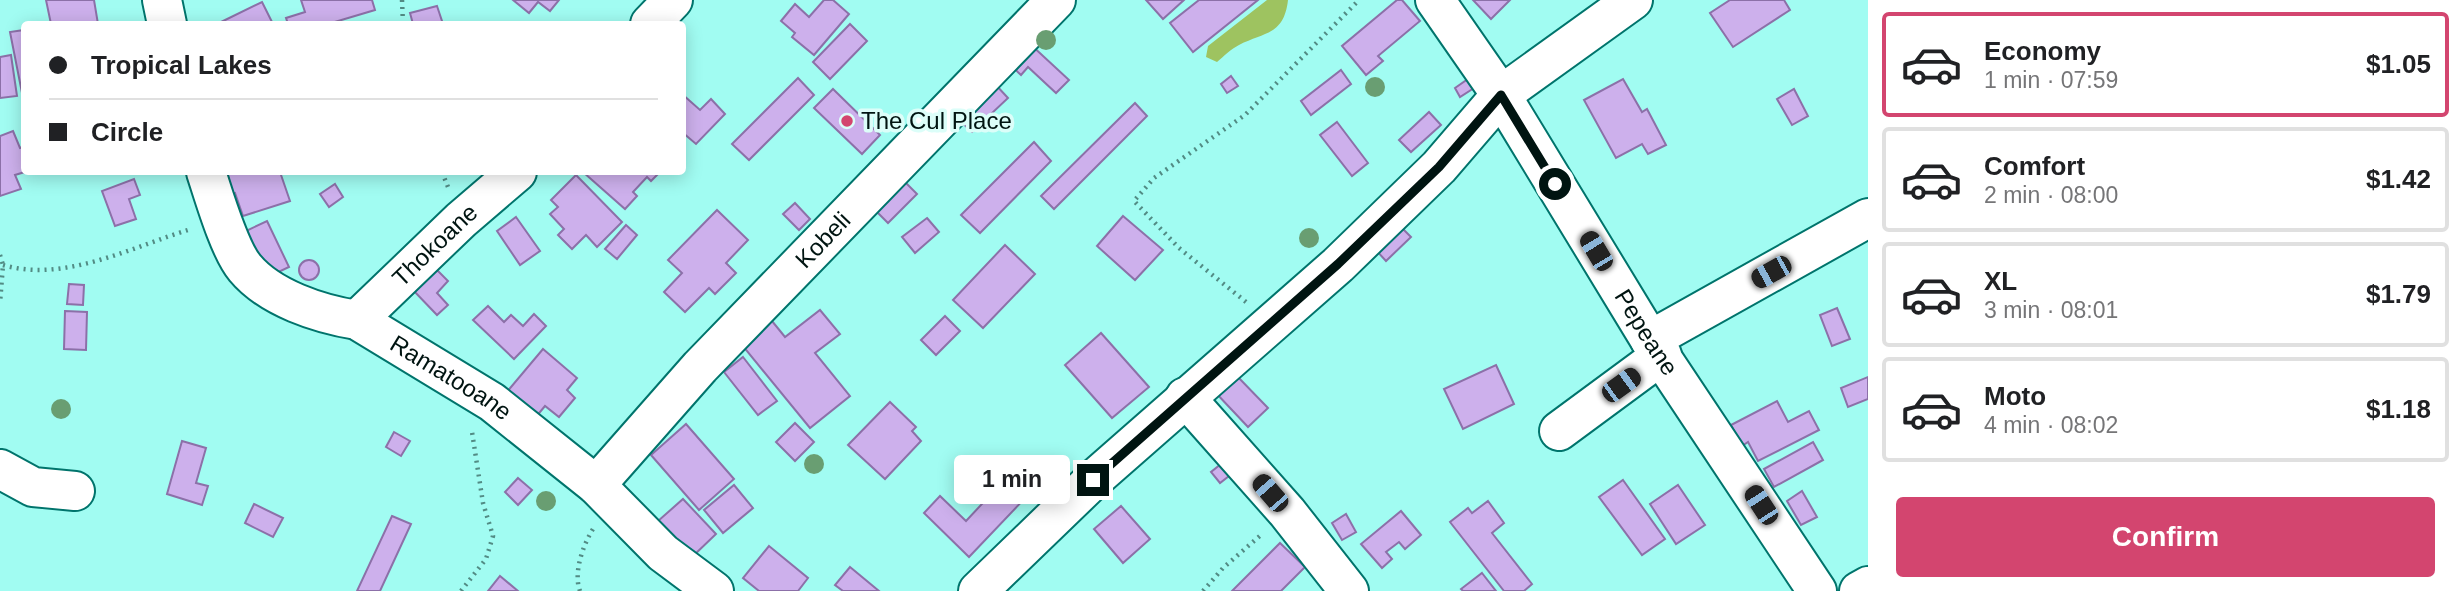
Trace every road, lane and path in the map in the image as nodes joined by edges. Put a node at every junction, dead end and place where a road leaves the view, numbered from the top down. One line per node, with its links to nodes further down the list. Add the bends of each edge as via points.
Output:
1 (162, 0): 8 (street)
2 (402, 0): 9 (path)
3 (673, 0): 10 (street)
4 (1056, 0): 27 (street, Kobeli, via 700,367)
5 (1359, 0): 20 (path, via 1245,115 1154,178 1134,201 1179,248)
6 (1436, 0): 11 (street, Pepeane)
7 (1633, 0): 11 (street)
8 (166, 21)
9 (403, 21)
10 (653, 21)
11 (1501, 95): 20 (street, via 1439,167); 21 (street, Pepeane)
12 (207, 175): 15 (street, Ramatooane)
13 (514, 175): 19 (street, Thokoane)
14 (1868, 218): 21 (street)
15 (222, 219): 17 (path, via 62,270); 19 (street, Ramatooane, via 243,266 267,289)
16 (0, 255): 17 (path)
17 (3, 265): 18 (path)
18 (0, 303)
19 (357, 320): 23 (street, Ramatooane)
20 (1272, 323): 22 (street)
21 (1656, 347): 24 (street); 36 (street, Pepeane)
22 (1185, 397): 28 (street); 33 (street)
23 (492, 402): 27 (street, Ramatooane); 30 (path, via 472,429 483,503 494,536 486,559)
24 (1559, 431)
25 (0, 469): 26 (street, via 33,487)
26 (75, 491)
27 (604, 493): 31 (path, via 584,543 576,583); 32 (street, Ramatooane, via 663,553)
28 (1287, 512): 34 (path); 35 (street)
29 (1868, 586): 37 (street)
30 (461, 591)
31 (580, 591)
32 (714, 591)
33 (978, 591)
34 (1203, 591)
35 (1349, 591)
36 (1817, 591)
37 (1859, 591)

